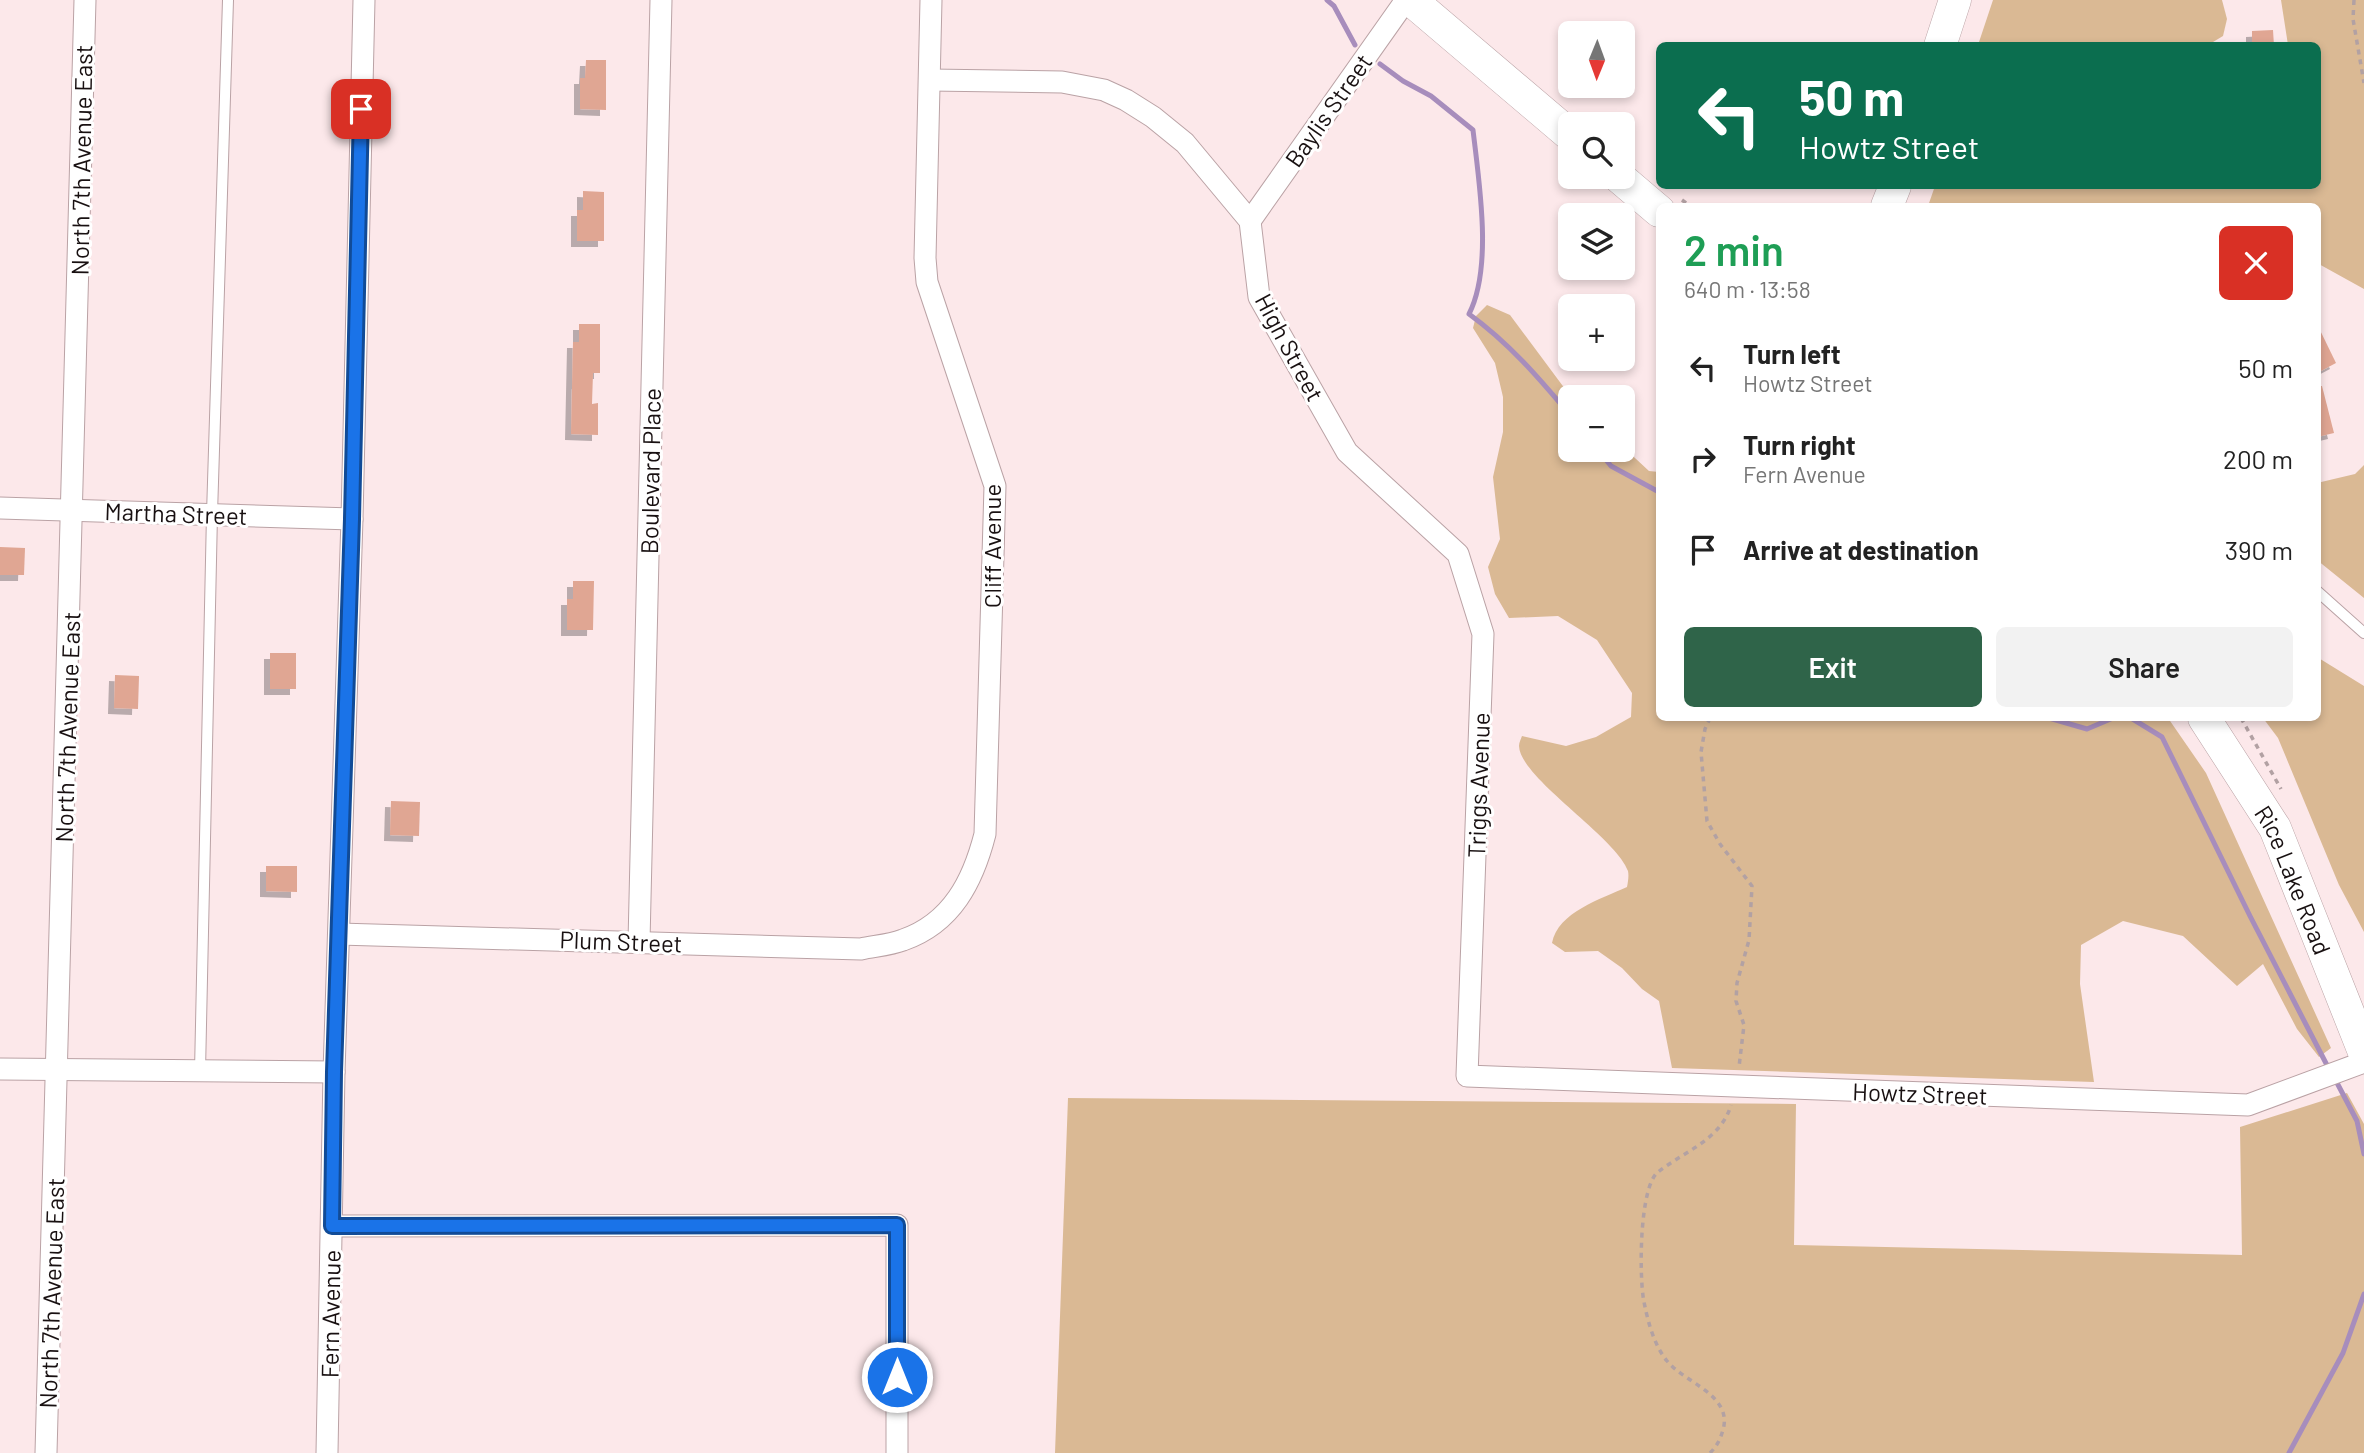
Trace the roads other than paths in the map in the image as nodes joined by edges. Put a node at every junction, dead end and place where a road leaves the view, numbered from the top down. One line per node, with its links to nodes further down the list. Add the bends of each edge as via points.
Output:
1 (85, 0): 15 (street, North 7th Avenue East)
2 (228, 0): 16 (lane)
3 (364, 0): 18 (street, Fern Avenue)
4 (661, 0): 24 (street, Boulevard Place)
5 (931, 0): 9 (street, Cliff Avenue)
6 (1409, 0): 10 (main road); 13 (street, Baylis Street)
7 (1955, 0): 8 (main road)
8 (1941, 42)
9 (930, 80): 13 (street, via 1062,82 1104,90 1144,111 1185,143); 23 (street, Cliff Avenue, via 927,282 995,486 985,834 977,865 962,894 943,918)
10 (1558, 125)
11 (1633, 189): 12 (main road)
12 (1656, 208)
13 (1250, 221): 17 (street, High Street, via 1259,297 1347,452)
14 (0, 508): 15 (street, Martha Street)
15 (73, 510): 16 (street, Martha Street); 28 (street, North 7th Avenue East)
16 (212, 514): 18 (street, Martha Street); 29 (lane)
17 (1417, 517): 31 (street, Triggs Avenue, via 1458,554 1483,634)
18 (352, 519): 22 (street, Fern Avenue)
19 (2321, 595): 20 (lane)
20 (2364, 633)
21 (2206, 721): 25 (main road, Rice Lake Road, via 2275,828)
22 (340, 934): 24 (street, Plum Street); 30 (street, Fern Avenue)
23 (902, 941): 24 (street, Plum Street, via 861,949)
24 (639, 942)
25 (2364, 1052)
26 (2364, 1062): 31 (street, Howtz Street, via 2248,1105)
27 (0, 1069): 28 (street)
28 (57, 1070): 29 (street); 33 (street, North 7th Avenue East)
29 (200, 1071): 30 (street)
30 (334, 1072): 32 (street, Fern Avenue)
31 (1467, 1076)
32 (332, 1226): 34 (street, Fern Avenue); 35 (street, via 897,1225)
33 (46, 1453)
34 (327, 1453)
35 (897, 1453)

